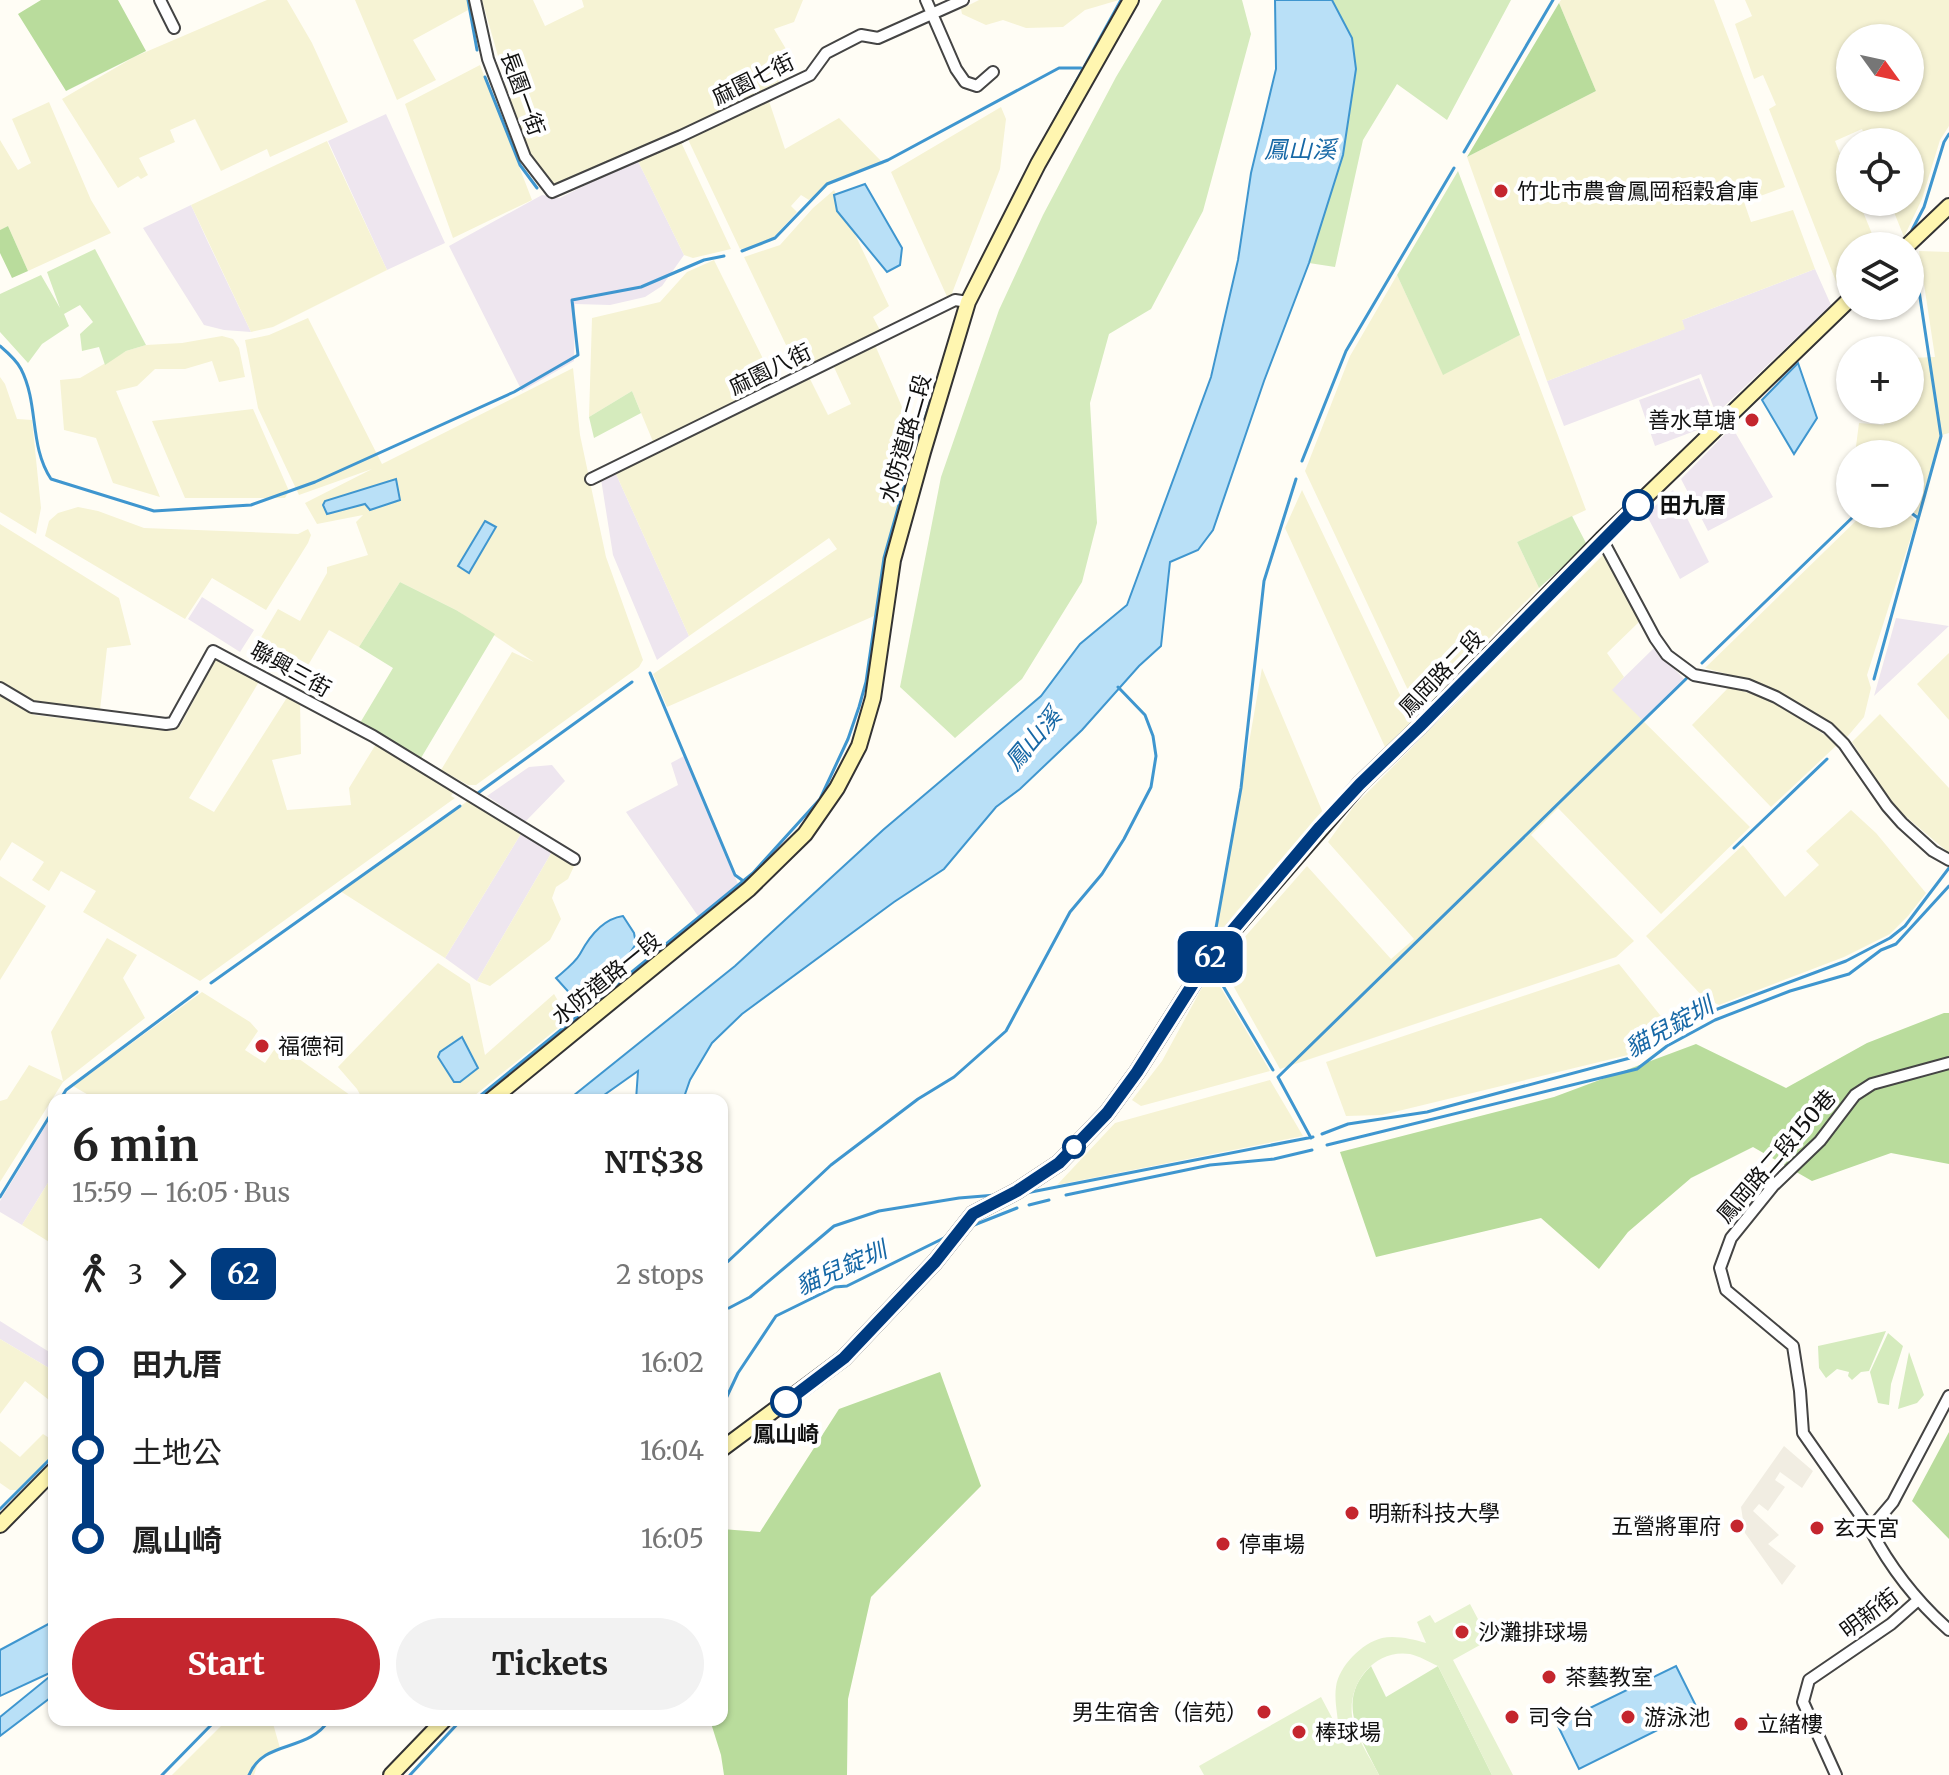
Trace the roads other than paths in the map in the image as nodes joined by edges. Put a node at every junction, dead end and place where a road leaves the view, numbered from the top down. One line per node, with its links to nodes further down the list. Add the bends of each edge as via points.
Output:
1 (160, 0): 7 (street)
2 (475, 0): 9 (street, 長園一街, via 488,59 525,157)
3 (926, 0): 6 (street)
4 (963, 0): 6 (street, 麻園七街)
5 (1131, 0): 12 (street, 水防道路二段)
6 (932, 15): 8 (street, via 965,82 977,86); 9 (street, 麻園七街, via 878,38 861,35 826,53 810,75)
7 (174, 28)
8 (993, 72)
9 (552, 192)
10 (1949, 206): 11 (street)
11 (1922, 232)
12 (962, 301): 14 (street, 麻園八街); 19 (street, 水防道路二段, via 893,560 873,698 859,746 805,834)
13 (1836, 313): 15 (street, 鳳岡路二段)
14 (591, 479)
15 (1602, 539): 18 (street, via 1667,655 1694,675 1748,685 1828,728 1887,806); 23 (street, 鳳岡路二段, via 1310,839 1210,957 1107,1113 1059,1163 973,1214 844,1358)
16 (0, 688): 17 (street, 聯興三街, via 32,707 173,723 213,651 373,736)
17 (574, 859)
18 (1947, 859)
19 (749, 889): 21 (street, 水防道路一段)
20 (1949, 1063): 26 (street, 鳳岡路二段150巷, via 1872,1084 1855,1095 1731,1238 1720,1268 1726,1290 1793,1346 1803,1433)
21 (498, 1094)
22 (1949, 1396): 26 (street, via 1893,1502)
23 (728, 1445)
24 (48, 1476): 25 (street)
25 (0, 1525)
26 (1870, 1529): 27 (street, 明新街)
27 (1917, 1601): 28 (street); 31 (street, 明新街, via 1809,1680 1804,1690 1803,1702)
28 (1949, 1630)
29 (438, 1726): 30 (street)
30 (391, 1775)
31 (1836, 1775)

